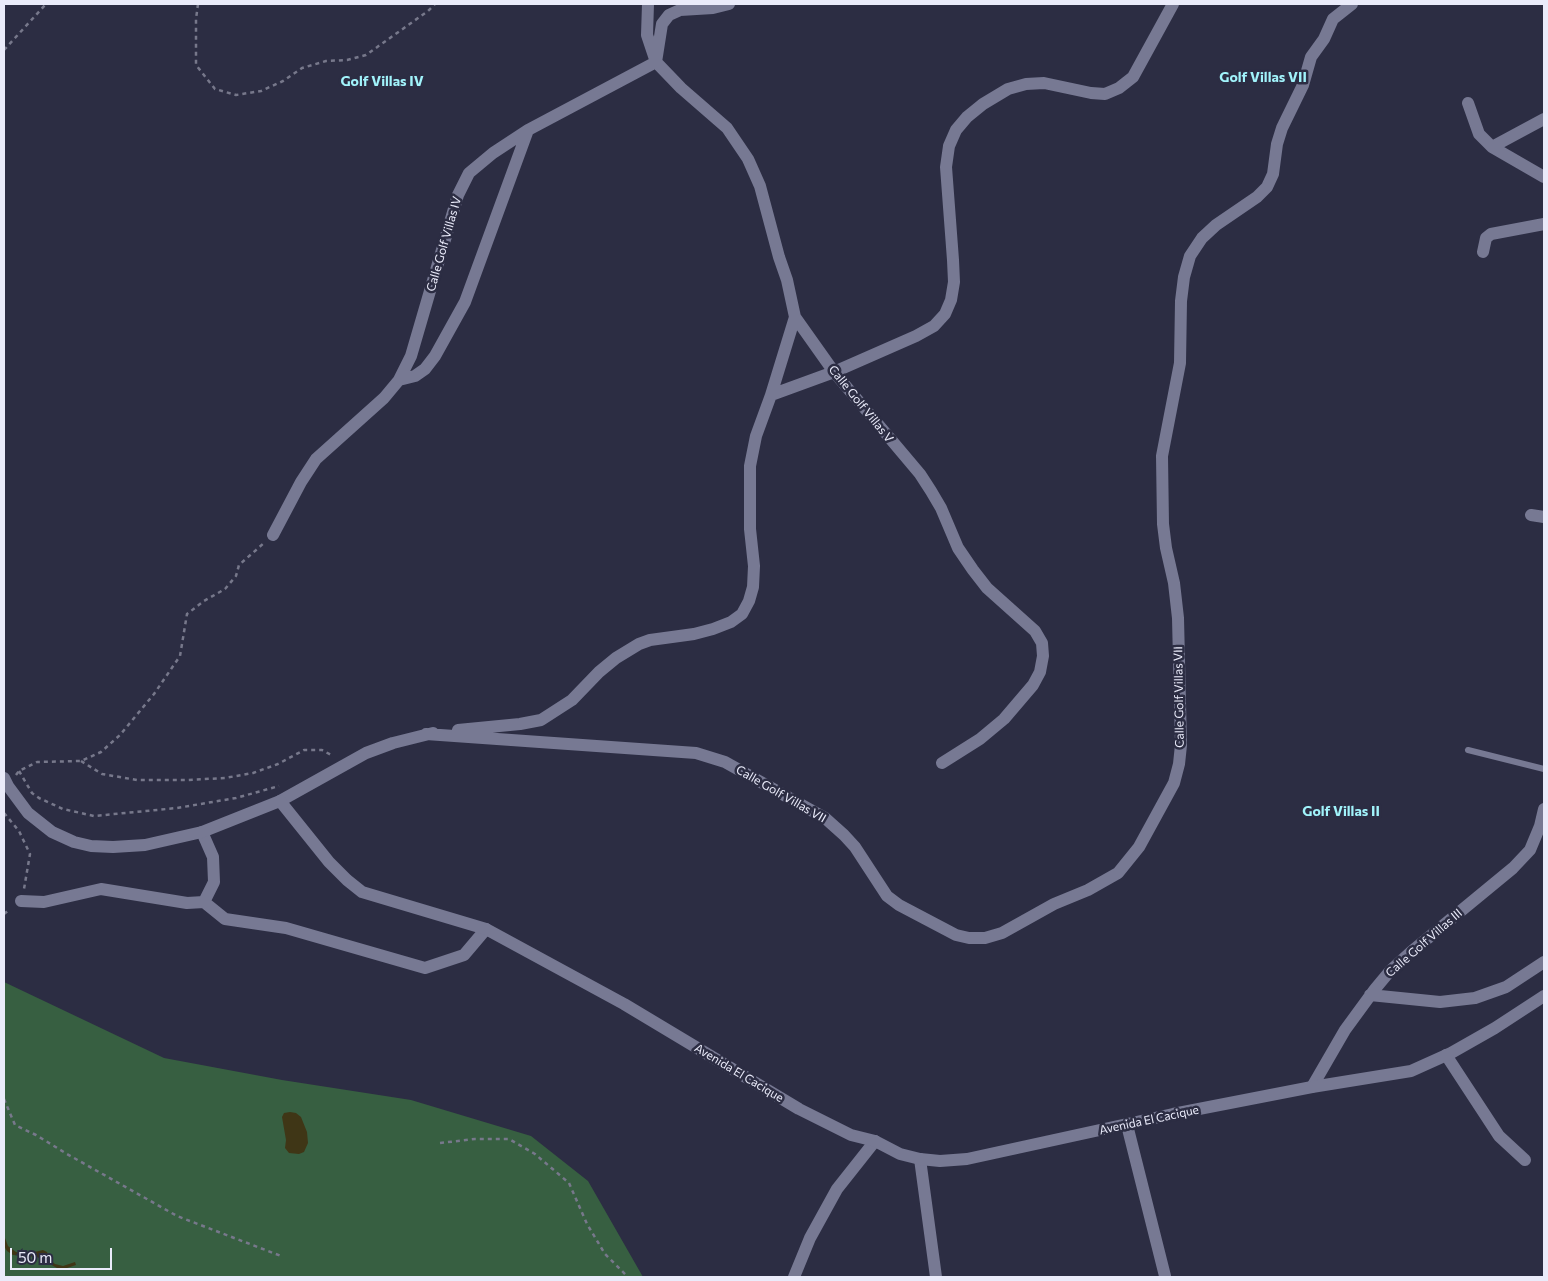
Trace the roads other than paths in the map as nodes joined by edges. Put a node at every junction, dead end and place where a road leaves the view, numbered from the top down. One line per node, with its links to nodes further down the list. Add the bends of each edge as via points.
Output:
1 (648, 4): 5 (street, Calle Golf Villas V, via 648,34)
2 (729, 4): 5 (street, via 680,10 669,16 662,24)
3 (1173, 4): 14 (street, via 1133,77 1120,88 1105,94 1044,83 1026,84 1008,89 967,117 949,146 946,167 954,282 945,314 934,326 916,336)
4 (1352, 4): 20 (street, Calle Golf Villas VII, via 1333,19 1311,56 1303,85 1282,128 1267,188 1202,238 1190,256 1184,277 1180,363 1162,456 1163,524 1178,618 1179,764 1174,782 1139,848 1118,873 1002,933 984,938 956,936 887,896 855,847 825,818 725,762 696,753)
5 (656, 62): 8 (street, Calle Golf Villas IV); 13 (street, Calle Golf Villas V, via 727,128 748,159 760,186)
6 (1468, 103): 9 (street, via 1479,134)
7 (1544, 119): 9 (street)
8 (528, 130): 15 (street, via 465,302 425,369 415,376); 15 (street, Calle Golf Villas IV, via 469,173 458,195 411,356)
9 (1492, 147): 10 (street)
10 (1544, 177)
11 (1544, 224): 12 (street, via 1491,234 1486,238)
12 (1483, 252)
13 (795, 318): 14 (street, Calle Golf Villas V); 16 (street)
14 (834, 372): 16 (street); 22 (street, Calle Golf Villas V, via 932,491 958,548 973,570 987,588 1035,631 1042,643 1040,672 1033,685 998,724)
15 (399, 380): 19 (street, Calle Golf Villas IV, via 384,398 316,459)
16 (771, 395): 20 (street, via 756,436 750,466 754,587 742,614 713,629 639,644 599,672 572,700 541,720)
17 (1531, 515): 18 (street)
18 (1544, 517)
19 (272, 535)
20 (426, 734): 25 (street, via 366,753)
21 (1468, 750): 23 (lane)
22 (942, 763)
23 (1544, 769)
24 (6, 782): 27 (street, via 28,813 52,832 74,842 113,847 146,845)
25 (280, 801): 27 (street); 30 (street, Avenida El Cacique, via 329,862 362,892)
26 (1544, 809): 32 (street, Calle Golf Villas III, via 1530,850 1513,868 1404,958)
27 (202, 832): 29 (street, via 213,857 214,882)
28 (21, 901): 29 (street, via 44,902 101,889 187,903)
29 (204, 902): 30 (street, via 225,919 286,928 425,968 464,955)
30 (486, 929): 37 (street, Avenida El Cacique, via 624,1004 799,1109 851,1135)
31 (1544, 962): 32 (street, via 1506,987 1476,998 1440,1002)
32 (1370, 995): 35 (street, Calle Golf Villas III)
33 (1544, 996): 34 (street, Avenida El Cacique, via 1496,1028)
34 (1446, 1055): 35 (street, Avenida El Cacique, via 1411,1071); 39 (street, via 1499,1136)
35 (1312, 1087): 36 (street, Avenida El Cacique)
36 (1127, 1125): 38 (street, Avenida El Cacique, via 967,1159); 40 (street)
37 (875, 1141): 38 (street, Avenida El Cacique, via 900,1154); 41 (street, via 837,1189 810,1238)
38 (920, 1159): 42 (street)
39 (1525, 1160)
40 (1165, 1276)
41 (794, 1277)
42 (936, 1277)

